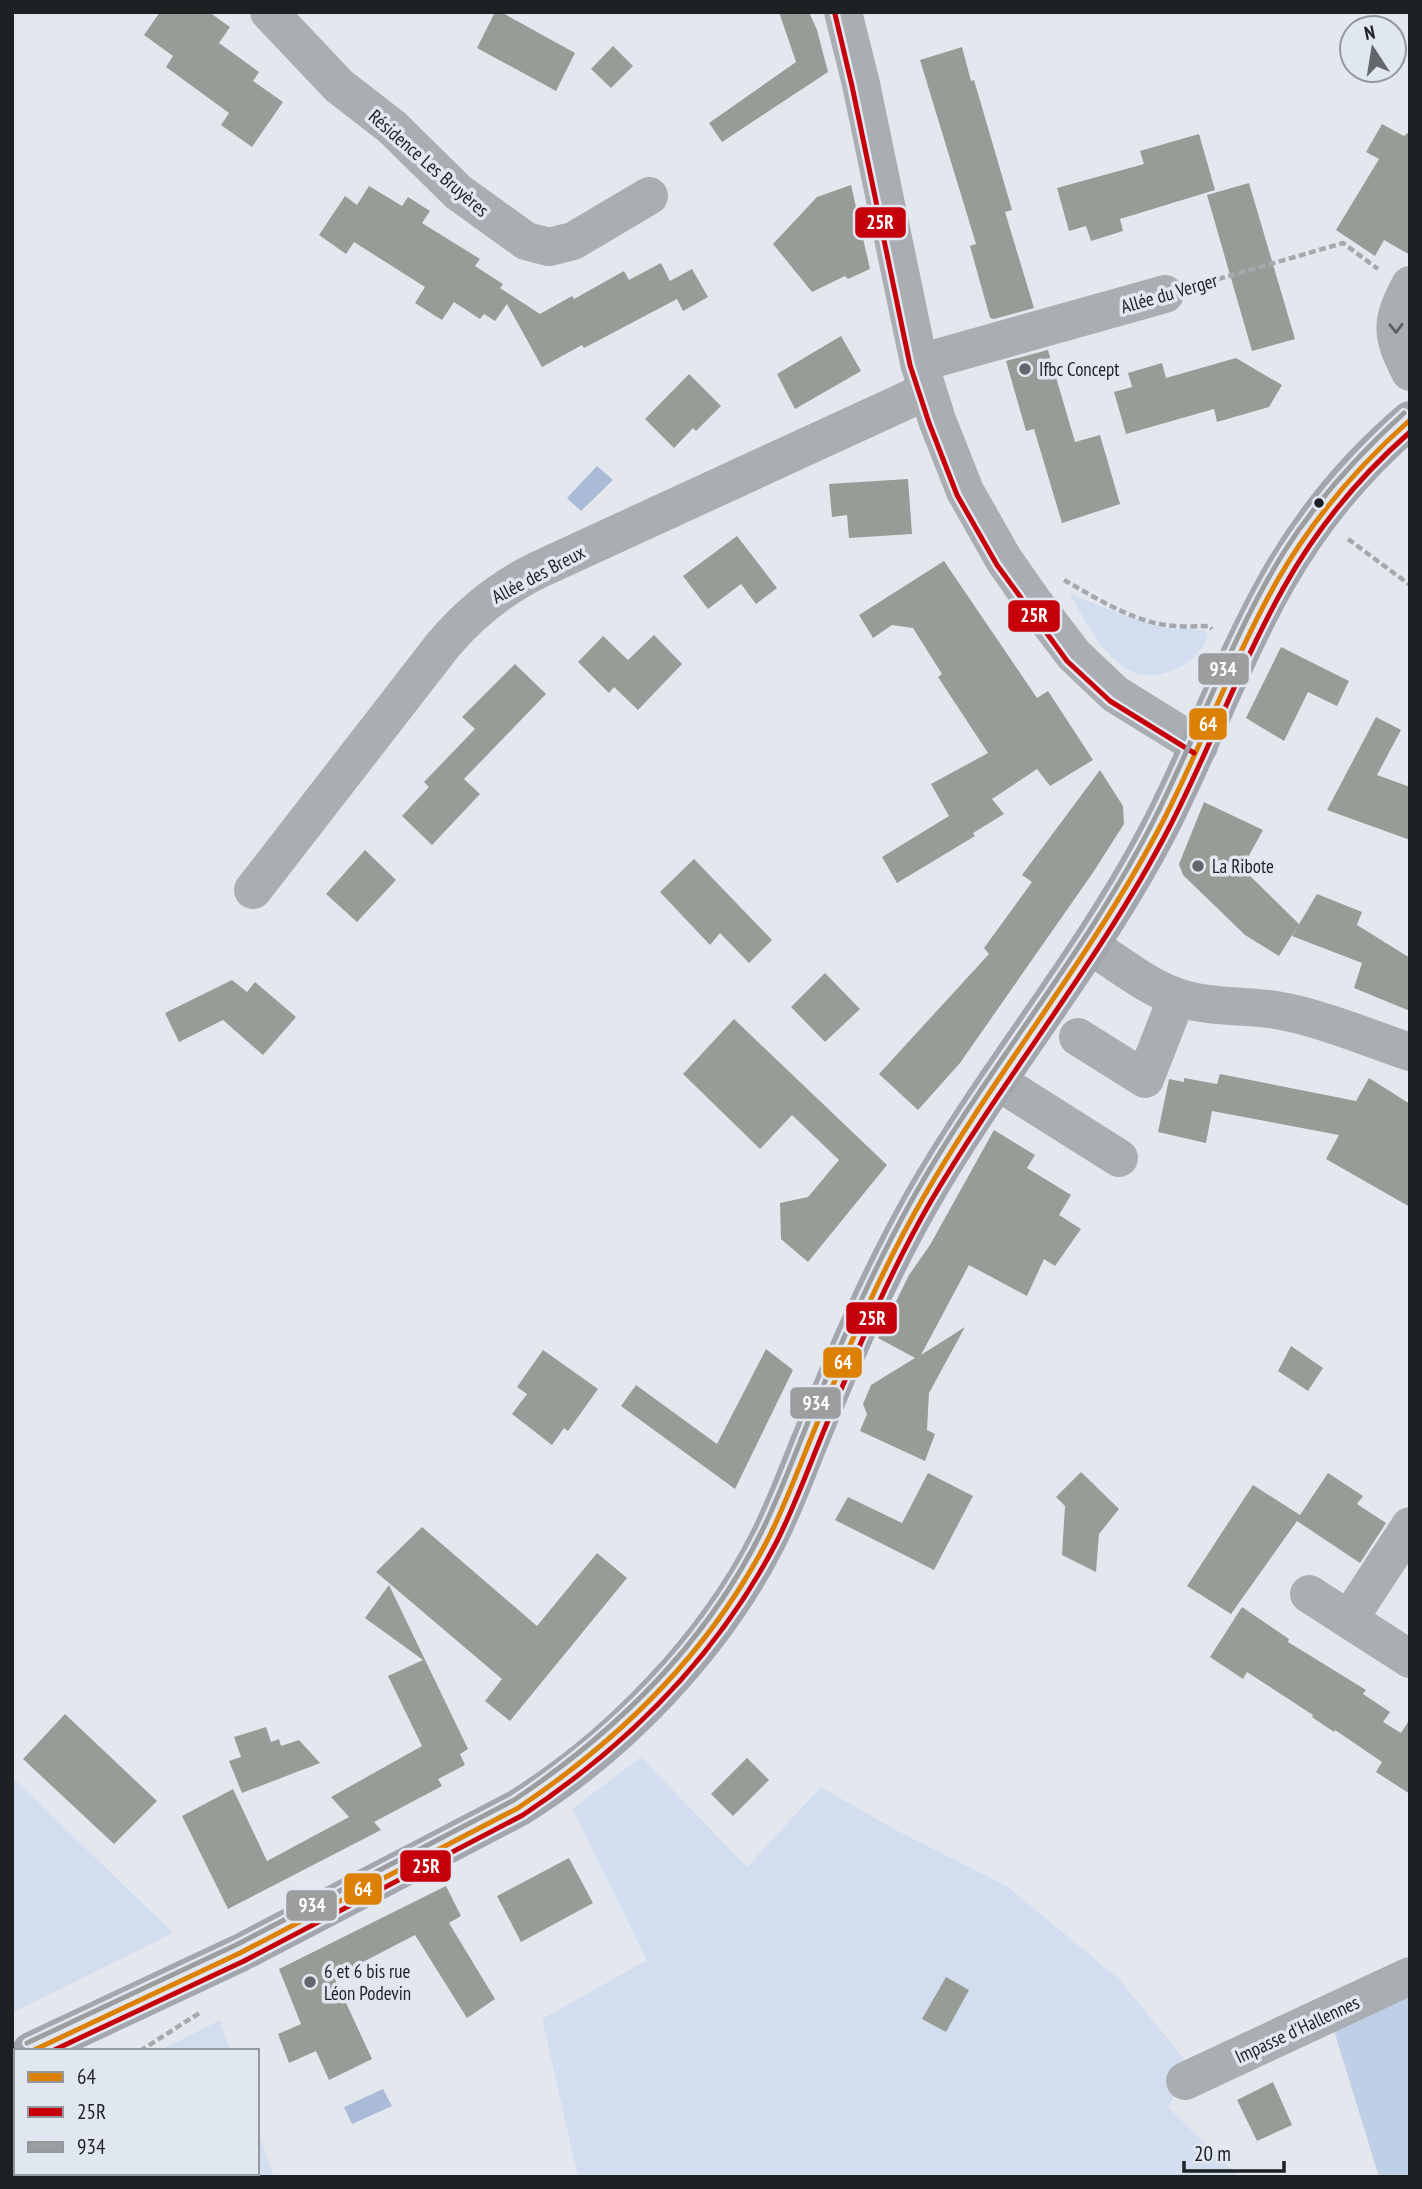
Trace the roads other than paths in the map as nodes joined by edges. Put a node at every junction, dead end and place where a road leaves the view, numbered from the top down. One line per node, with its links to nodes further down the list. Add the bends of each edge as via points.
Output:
1 (269, 12): 3 (street, Résidence Les Bruyères, via 339,86 392,127 458,192 526,241 549,247 573,241)
2 (843, 12): 7 (street)
3 (649, 196)
4 (1408, 288): 6 (street, one-way to 6, via 1394,321)
5 (1165, 294): 7 (street, Allée du Verger)
6 (1410, 372)
7 (923, 377): 9 (street, via 965,491 1055,632 1115,694); 10 (street, Allée des Breux, via 488,599 443,645)
8 (1410, 420): 9 (main road, via 1375,452 1319,518 1279,577)
9 (1199, 746): 11 (main road, via 1137,871)
10 (253, 890)
11 (1091, 946): 12 (street); 15 (main road)
12 (1177, 997): 13 (street, via 1145,1079); 14 (street, via 1195,1003 1276,1010)
13 (1078, 1037)
14 (1410, 1052)
15 (997, 1081): 16 (street); 21 (main road, via 895,1248 766,1545 704,1637 651,1701 572,1772 518,1808)
16 (1119, 1158)
17 (1410, 1526): 19 (street)
18 (1309, 1594): 19 (street)
19 (1349, 1619): 20 (street)
20 (1410, 1659)
21 (240, 1953): 23 (main road); 24 (main road)
22 (1410, 1976): 25 (street, Impasse d'Hallennes)
23 (35, 2049)
24 (69, 2049)
25 (1185, 2081)

